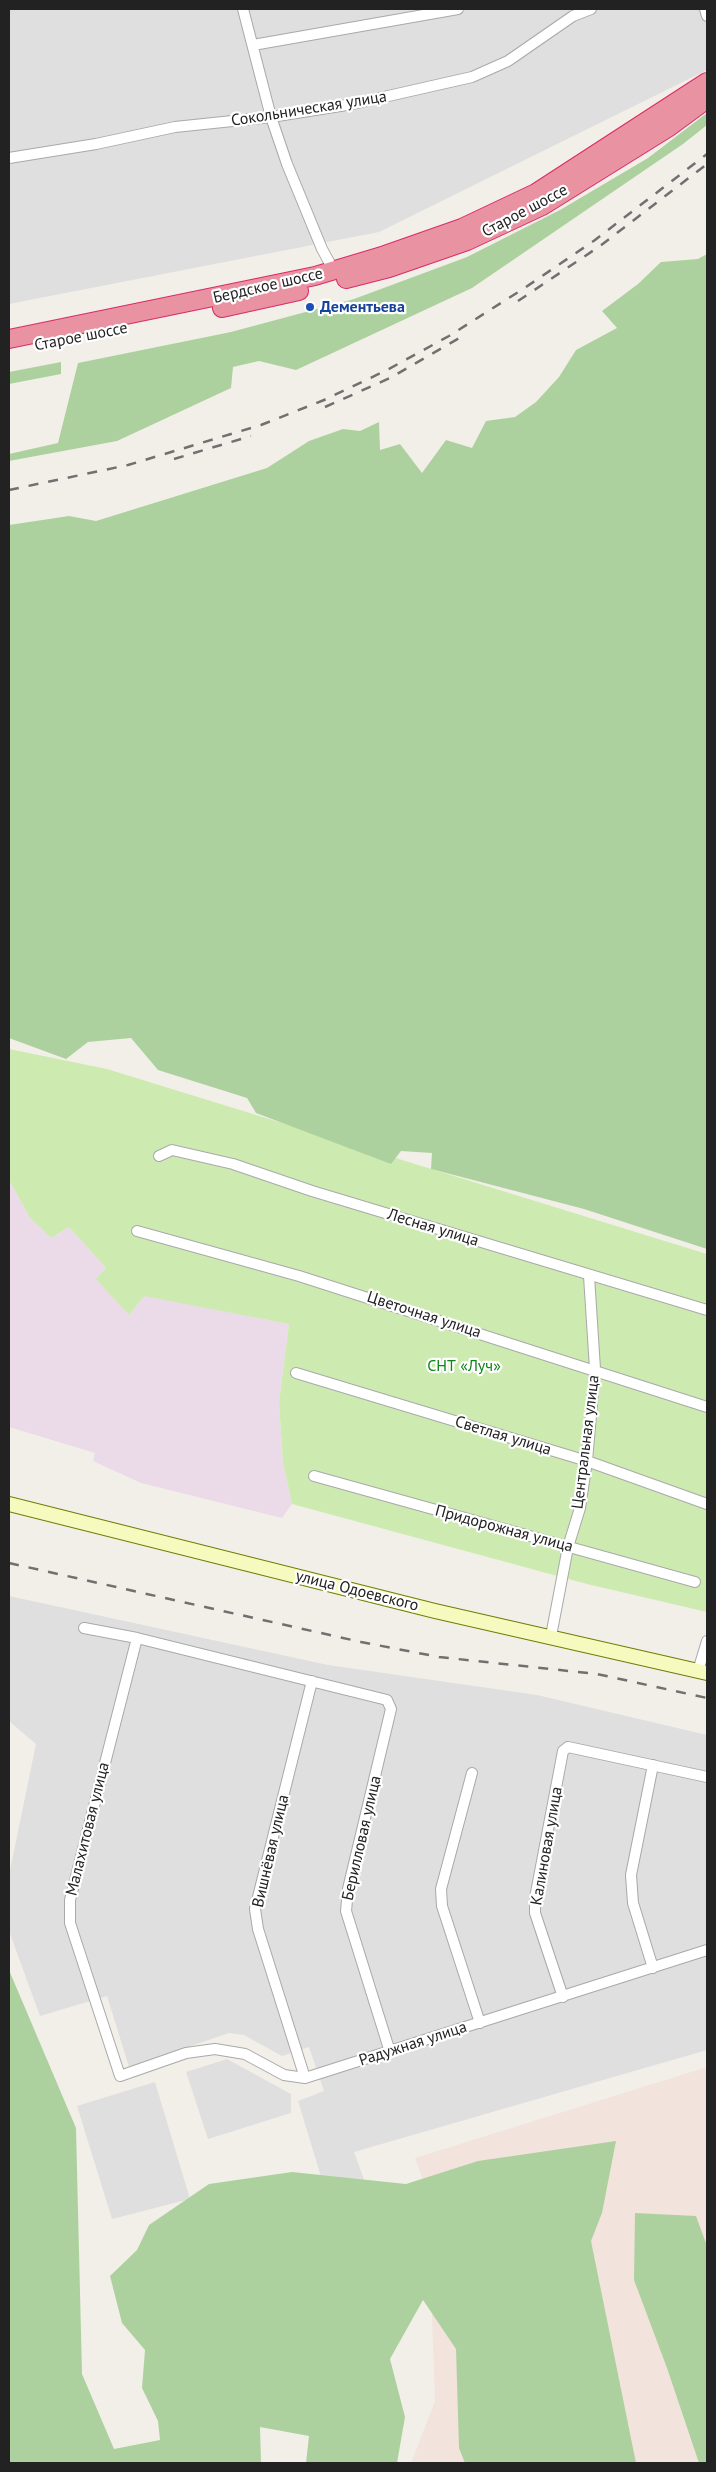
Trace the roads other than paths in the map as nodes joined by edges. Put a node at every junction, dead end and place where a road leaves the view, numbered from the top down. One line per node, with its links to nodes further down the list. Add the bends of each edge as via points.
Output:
1 (243, 9): 6 (street)
2 (458, 9): 6 (street)
3 (591, 9): 9 (street, Сокольническая улица, via 573,16 508,61 472,77 354,104)
4 (705, 9): 5 (street)
5 (707, 16)
6 (252, 45): 9 (street)
7 (707, 82): 11 (highway, Старое шоссе, via 536,193 462,228)
8 (707, 99): 12 (highway, Старое шоссе, via 542,206 467,241 389,268)
9 (271, 117): 10 (street, Сокольническая улица, via 175,127); 12 (street, via 322,249)
10 (9, 158)
11 (385, 256): 12 (highway, Бердское шоссе)
12 (329, 278): 13 (highway, Бердское шоссе)
13 (151, 317): 14 (highway, Старое шоссе); 15 (highway, Старое шоссе)
14 (9, 339)
15 (9, 352)
16 (159, 1156): 18 (street, Лесная улица, via 172,1150 233,1164)
17 (137, 1231): 20 (street, Цветочная улица, via 299,1276)
18 (589, 1276): 19 (street, Лесная улица); 20 (street, Центральная улица)
19 (707, 1310)
20 (595, 1369): 22 (street, Цветочная улица); 23 (street, Центральная улица)
21 (296, 1373): 23 (street, Светлая улица)
22 (707, 1406)
23 (587, 1461): 26 (street, Светлая улица); 27 (street, Центральная улица, via 580,1508)
24 (314, 1476): 27 (street, Придорожная улица)
25 (9, 1504): 30 (street, улица Одоевского, via 436,1611)
26 (707, 1504)
27 (568, 1546): 28 (street, Придорожная улица); 30 (street, Центральная улица)
28 (695, 1582)
29 (84, 1628): 31 (street)
30 (551, 1636): 33 (street, улица Одоевского)
31 (137, 1638): 34 (street); 43 (street, Малахитовая улица, via 70,1900 70,1923)
32 (707, 1640): 33 (street)
33 (702, 1672)
34 (312, 1680): 42 (street, Берилловая улица, via 387,1700 392,1709 348,1889 346,1911); 44 (street, Вишнёвая улица, via 255,1909 258,1929)
35 (653, 1765): 37 (street); 39 (street, via 631,1875 634,1903); 40 (street, Калиновая улица, via 568,1747 563,1751 535,1898 536,1913)
36 (472, 1773): 41 (street, via 441,1889 442,1906)
37 (707, 1777)
38 (707, 1950): 39 (street, Радужная улица)
39 (653, 1968): 40 (street, Радужная улица)
40 (563, 1998): 41 (street, Радужная улица)
41 (480, 2023): 42 (street, Радужная улица)
42 (390, 2052): 44 (street, Радужная улица)
43 (120, 2076): 44 (street, Радужная улица, via 186,2053 215,2049 245,2054 284,2075)
44 (305, 2078)

